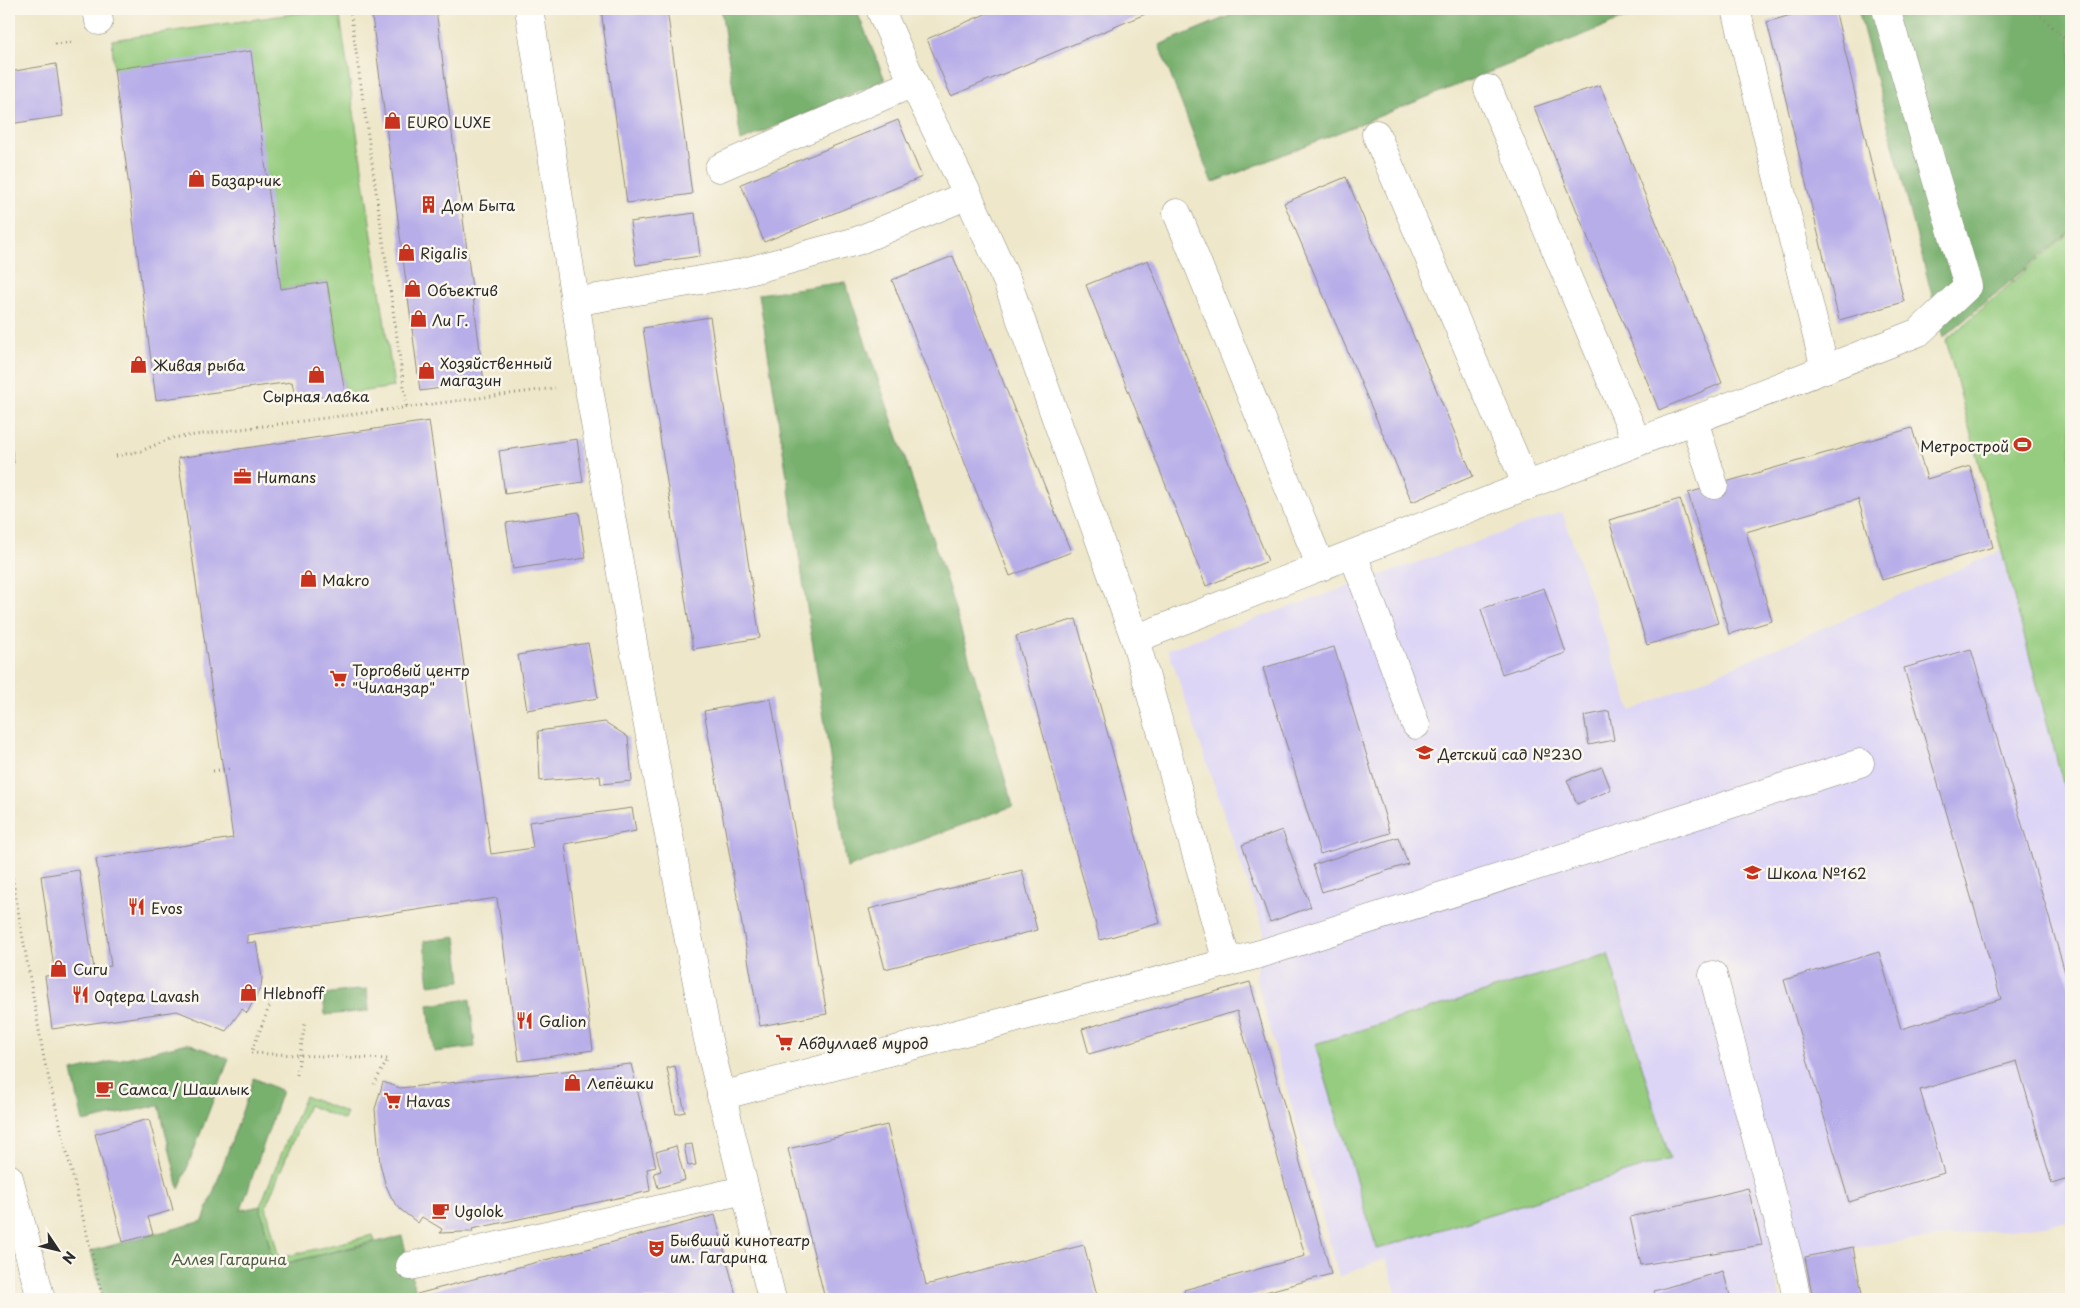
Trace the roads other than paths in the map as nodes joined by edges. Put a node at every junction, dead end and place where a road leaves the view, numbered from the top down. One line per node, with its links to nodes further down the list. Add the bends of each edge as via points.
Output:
1 (528, 9): 11 (street)
2 (885, 9): 5 (street, via 881,10)
3 (1736, 9): 12 (street)
4 (1886, 9): 12 (street, via 1968,286 1919,332)
5 (913, 83): 8 (street); 9 (street)
6 (1488, 90): 14 (street)
7 (1376, 134): 16 (street)
8 (719, 168)
9 (968, 195): 11 (street, via 857,241 741,273); 19 (street, via 1007,281)
10 (1177, 213): 18 (street)
11 (574, 302): 24 (street, via 640,689)
12 (1825, 369): 13 (street)
13 (1694, 420): 14 (street); 15 (street)
14 (1637, 442): 16 (street)
15 (1714, 485)
16 (1527, 486): 17 (street)
17 (1352, 554): 18 (street); 20 (street)
18 (1321, 567): 19 (street)
19 (1135, 639): 22 (street)
20 (1416, 725)
21 (1860, 763): 22 (street)
22 (1227, 962): 24 (street)
23 (1714, 975): 30 (street)
24 (721, 1096): 26 (street)
25 (9, 1178): 28 (street)
26 (744, 1190): 27 (street); 29 (street)
27 (410, 1266)
28 (41, 1299)
29 (772, 1299)
30 (1797, 1299)

